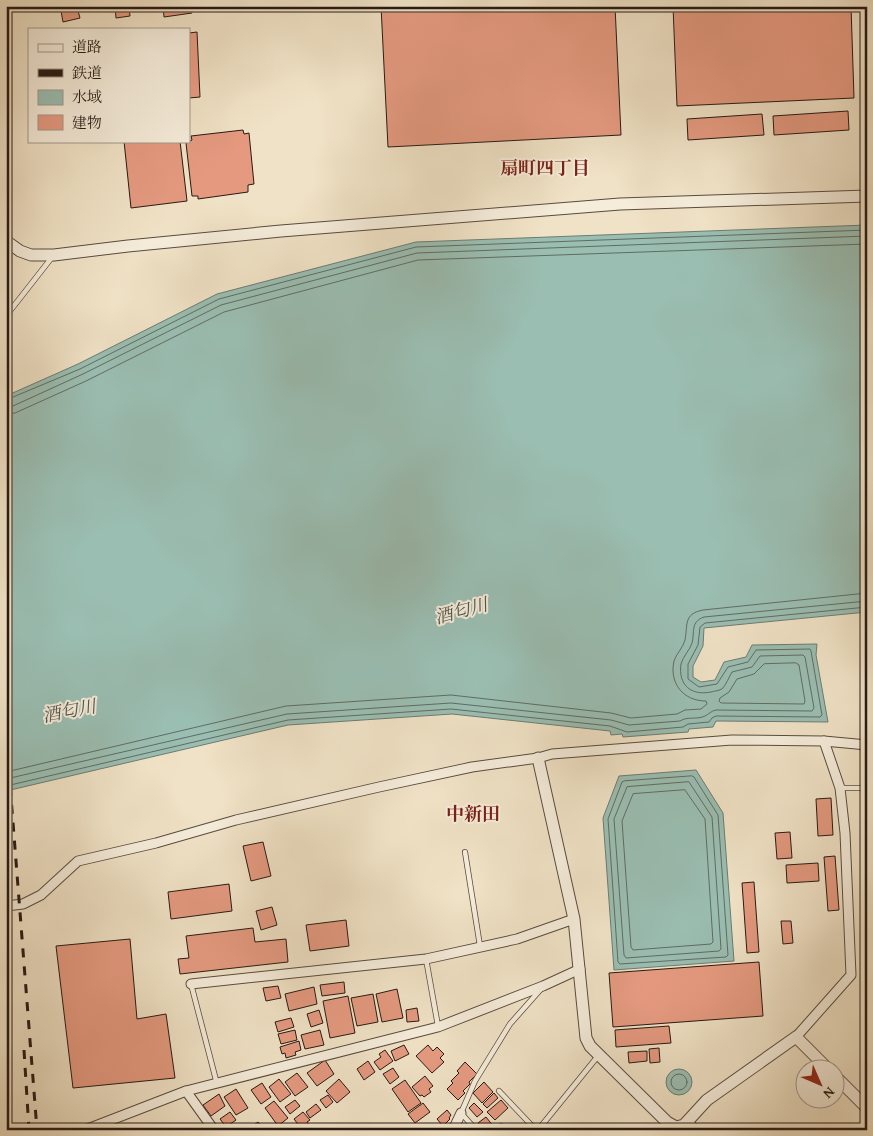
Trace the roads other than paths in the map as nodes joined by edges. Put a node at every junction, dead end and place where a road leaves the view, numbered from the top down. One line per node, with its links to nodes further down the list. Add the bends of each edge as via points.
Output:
1 (867, 196): 3 (street, via 610,204 281,231)
2 (6, 241): 3 (street, via 31,255)
3 (54, 255): 4 (lane)
4 (6, 316)
5 (824, 741): 6 (street); 7 (street, via 732,740 552,754); 8 (street)
6 (867, 745)
7 (538, 758): 11 (street, via 472,767 379,787 78,861 41,896 23,904); 12 (street)
8 (840, 788): 9 (lane); 19 (street, via 851,975)
9 (867, 788)
10 (465, 852): 13 (lane)
11 (6, 906)
12 (574, 919): 13 (street); 15 (street)
13 (481, 948): 14 (street)
14 (426, 959): 16 (street); 18 (lane)
15 (580, 969): 17 (street); 20 (street, via 586,1038)
16 (191, 984): 22 (lane)
17 (543, 986): 18 (street); 27 (lane, via 510,1024 475,1081)
18 (438, 1027): 22 (street)
19 (796, 1037): 21 (street); 28 (street, via 707,1100)
20 (599, 1055): 29 (street, via 666,1122); 36 (lane)
21 (817, 1058)
22 (217, 1084): 24 (street)
23 (846, 1087): 26 (street)
24 (186, 1091): 30 (street); 31 (street)
25 (499, 1091): 36 (lane)
26 (867, 1108)
27 (461, 1113): 34 (street); 35 (lane)
28 (689, 1120): 29 (street); 37 (lane)
29 (678, 1128)
30 (85, 1130)
31 (214, 1130)
32 (314, 1130): 33 (lane)
33 (319, 1130)
34 (452, 1130)
35 (476, 1130)
36 (537, 1130)
37 (699, 1130)

